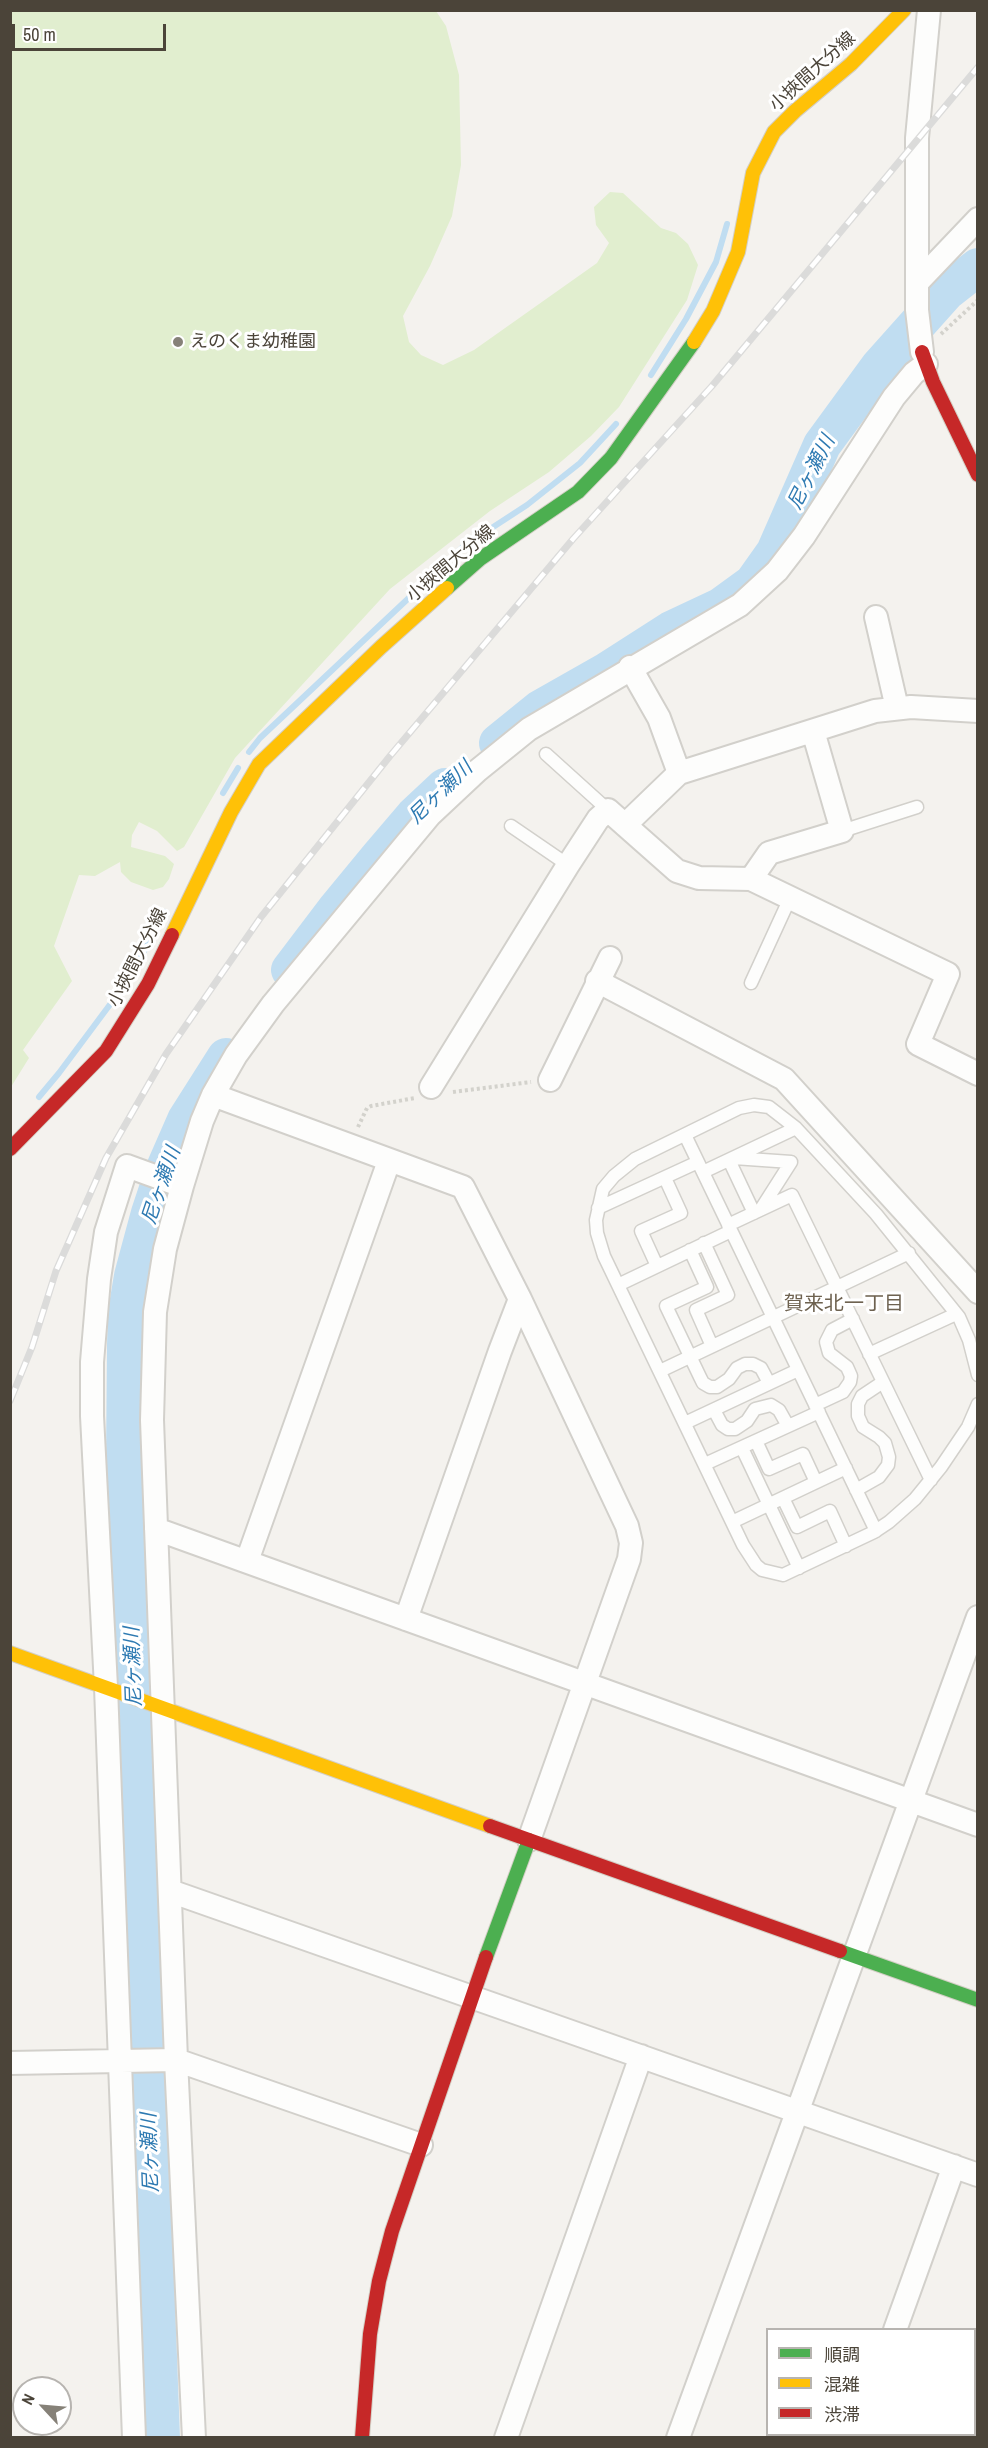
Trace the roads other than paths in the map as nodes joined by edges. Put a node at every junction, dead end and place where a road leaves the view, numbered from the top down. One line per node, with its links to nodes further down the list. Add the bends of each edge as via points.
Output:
1 (904, 10): 31 (street, 小挾間大分線, via 851,64 774,132 753,173 738,252 713,311 611,458 578,492 458,578 259,764 121,1030 106,1051)
2 (929, 10): 4 (street, via 917,138)
3 (978, 219): 4 (street)
4 (917, 287): 5 (street)
5 (924, 358): 6 (street); 8 (street, via 777,571 740,605)
6 (978, 475)
7 (876, 617): 9 (street)
8 (630, 667): 13 (street, via 659,718); 28 (street, via 529,729 430,815 251,1032)
9 (897, 708): 10 (street); 11 (street)
10 (978, 711)
11 (813, 731): 13 (street); 18 (street)
12 (546, 754): 15 (lane)
13 (679, 772): 16 (street)
14 (917, 807): 18 (lane)
15 (608, 810): 16 (street); 19 (street, via 597,819)
16 (625, 825): 20 (street, via 677,871 699,878)
17 (511, 826): 19 (lane)
18 (842, 831): 20 (street, via 769,853)
19 (568, 865): 27 (street)
20 (751, 879): 21 (street)
21 (790, 898): 24 (lane); 25 (street, via 948,974 918,1044)
22 (610, 958): 23 (street)
23 (597, 981): 26 (street); 46 (street, via 784,1079)
24 (751, 983)
25 (978, 1074)
26 (550, 1080)
27 (431, 1087)
28 (213, 1095): 33 (street); 36 (street)
29 (796, 1128): 30 (lane, via 774,1110 754,1105 739,1108); 32 (lane); 42 (lane)
30 (685, 1134): 34 (lane); 37 (lane, via 624,1166 603,1189)
31 (10, 1149)
32 (731, 1159): 34 (lane); 38 (lane); 38 (lane, via 790,1162)
33 (389, 1161): 47 (street, via 463,1187); 77 (street)
34 (701, 1167): 35 (lane); 39 (lane)
35 (665, 1178): 37 (lane); 43 (lane, via 681,1213 641,1231)
36 (175, 1183): 74 (street, via 155,1312 152,1420); 83 (street, via 127,1166 106,1232 99,1279 92,1416)
37 (598, 1208): 44 (lane, via 597,1233)
38 (757, 1212): 39 (lane); 45 (lane, via 792,1195)
39 (730, 1228): 40 (lane); 49 (lane)
40 (704, 1243): 41 (lane); 51 (lane, via 728,1295 696,1310)
41 (690, 1250): 43 (lane); 53 (lane, via 707,1287 666,1306)
42 (909, 1253): 45 (lane); 48 (lane)
43 (657, 1266): 44 (lane)
44 (618, 1285): 55 (lane)
45 (837, 1287): 49 (lane); 50 (lane)
46 (978, 1292)
47 (520, 1299): 80 (street); 82 (street, via 630,1533 629,1559)
48 (956, 1314): 52 (lane); 56 (lane, via 965,1329)
49 (772, 1318): 51 (lane); 54 (lane)
50 (853, 1319): 52 (lane); 60 (lane, via 832,1330 826,1342 829,1353 847,1367 850,1382 843,1392)
51 (712, 1346): 53 (lane)
52 (869, 1354): 57 (lane)
53 (690, 1357): 55 (lane); 58 (lane, via 710,1387 723,1384 737,1368 749,1364 761,1368)
54 (798, 1370): 58 (lane); 60 (lane)
55 (660, 1371): 62 (lane)
56 (978, 1375)
57 (883, 1382): 68 (lane); 70 (lane, via 862,1396 857,1410 863,1427 885,1443 888,1465 879,1477)
58 (769, 1383): 61 (lane)
59 (978, 1404): 68 (lane, via 968,1427)
60 (817, 1409): 63 (lane); 67 (lane)
61 (714, 1410): 62 (lane); 63 (lane, via 722,1425 735,1429 755,1409 771,1405 779,1410)
62 (685, 1423): 66 (lane)
63 (788, 1426): 64 (lane)
64 (756, 1441): 65 (lane); 69 (lane, via 770,1469 803,1454)
65 (742, 1448): 66 (lane); 72 (lane)
66 (705, 1464): 73 (lane)
67 (846, 1468): 69 (lane); 70 (lane)
68 (931, 1480): 75 (lane, via 901,1513)
69 (816, 1482): 71 (lane)
70 (856, 1490): 75 (lane)
71 (783, 1498): 72 (lane); 76 (lane, via 797,1527 830,1511)
72 (769, 1505): 73 (lane); 78 (lane)
73 (732, 1522): 78 (lane, via 747,1553 762,1570 783,1575)
74 (156, 1529): 77 (street); 84 (street)
75 (876, 1531): 76 (lane)
76 (846, 1546): 78 (lane)
77 (247, 1561): 80 (street)
78 (799, 1568)
79 (978, 1617): 85 (street)
80 (406, 1619): 82 (street)
81 (10, 1653): 83 (street)
82 (586, 1684): 85 (street); 87 (street)
83 (113, 1689): 84 (street); 94 (street)
84 (159, 1708): 87 (street); 88 (street)
85 (910, 1801): 86 (street); 89 (street)
86 (978, 1826)
87 (529, 1840): 89 (street); 90 (street)
88 (170, 1891): 90 (street); 93 (street)
89 (854, 1956): 91 (street); 96 (street)
90 (472, 1996): 92 (street); 97 (street)
91 (978, 2000)
92 (641, 2056): 96 (street); 104 (street)
93 (176, 2060): 94 (street); 97 (street); 102 (street)
94 (121, 2061): 95 (street); 101 (street)
95 (10, 2063)
96 (797, 2110): 98 (street); 105 (street)
97 (421, 2145): 103 (street, via 379,2281)
98 (954, 2166): 99 (street); 100 (street)
99 (978, 2175)
100 (896, 2328)
101 (134, 2438)
102 (194, 2438)
103 (363, 2438)
104 (506, 2438)
105 (678, 2438)

